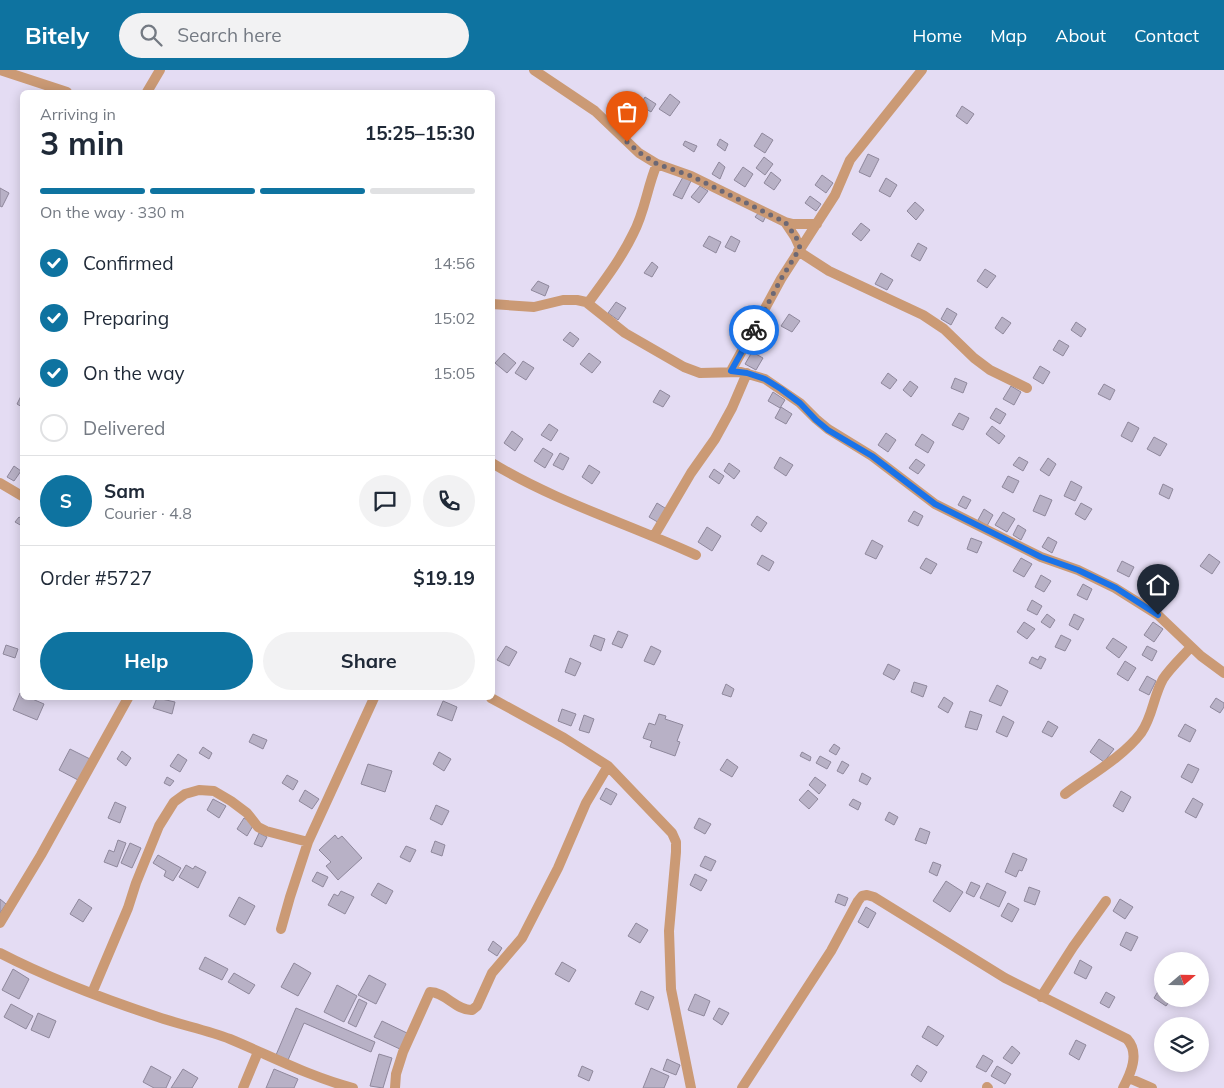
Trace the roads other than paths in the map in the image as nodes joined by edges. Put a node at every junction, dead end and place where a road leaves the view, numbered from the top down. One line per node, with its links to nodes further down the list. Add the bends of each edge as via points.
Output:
1 (0, 70): 5 (street)
2 (160, 70): 6 (street)
3 (534, 70): 7 (street, via 595,111 640,153)
4 (922, 70): 9 (street, via 850,160 835,195)
5 (61, 90)
6 (148, 90)
7 (657, 164): 8 (street, via 691,176); 11 (street, via 634,234)
8 (785, 222): 9 (street); 10 (street, via 796,237)
9 (816, 224): 10 (street)
10 (799, 250): 13 (street); 15 (street, via 829,271 923,314 990,370)
11 (588, 303): 12 (street, via 563,300 534,307); 13 (street, via 625,334 684,367 700,373)
12 (495, 304)
13 (731, 371): 14 (street)
14 (747, 373): 19 (street, via 715,439); 21 (street, via 781,389 828,430 872,456 935,504 1041,557 1116,588 1158,615)
15 (1027, 388)
16 (495, 464): 19 (street, via 567,500)
17 (0, 483): 18 (street)
18 (20, 495)
19 (654, 536): 20 (street)
20 (696, 555)
21 (1191, 647): 22 (street); 27 (street, via 1164,678 1149,720 1140,734 1123,751)
22 (1224, 672)
23 (127, 700): 30 (street)
24 (373, 700): 28 (street)
25 (495, 700): 26 (street)
26 (608, 766): 39 (street, via 586,803 558,868 522,938 492,973 477,1006 467,1010 430,992 403,1052); 40 (street, via 672,833 676,842 669,931 671,989)
27 (1065, 794)
28 (308, 842): 31 (street); 33 (street, via 258,827 247,813 214,791 185,794 174,802 159,826)
29 (1106, 900): 34 (street)
30 (0, 923)
31 (281, 930)
32 (0, 953): 33 (street)
33 (92, 993): 35 (street, via 229,1039)
34 (1042, 996): 36 (street, via 1127,1039 1134,1053); 41 (street, via 1005,978 874,897 862,896 831,951)
35 (258, 1052): 37 (street); 38 (street)
36 (1129, 1078): 42 (street); 43 (street)
37 (243, 1088)
38 (353, 1088)
39 (394, 1088)
40 (692, 1088)
41 (742, 1088)
42 (1123, 1088)
43 (1152, 1088)

